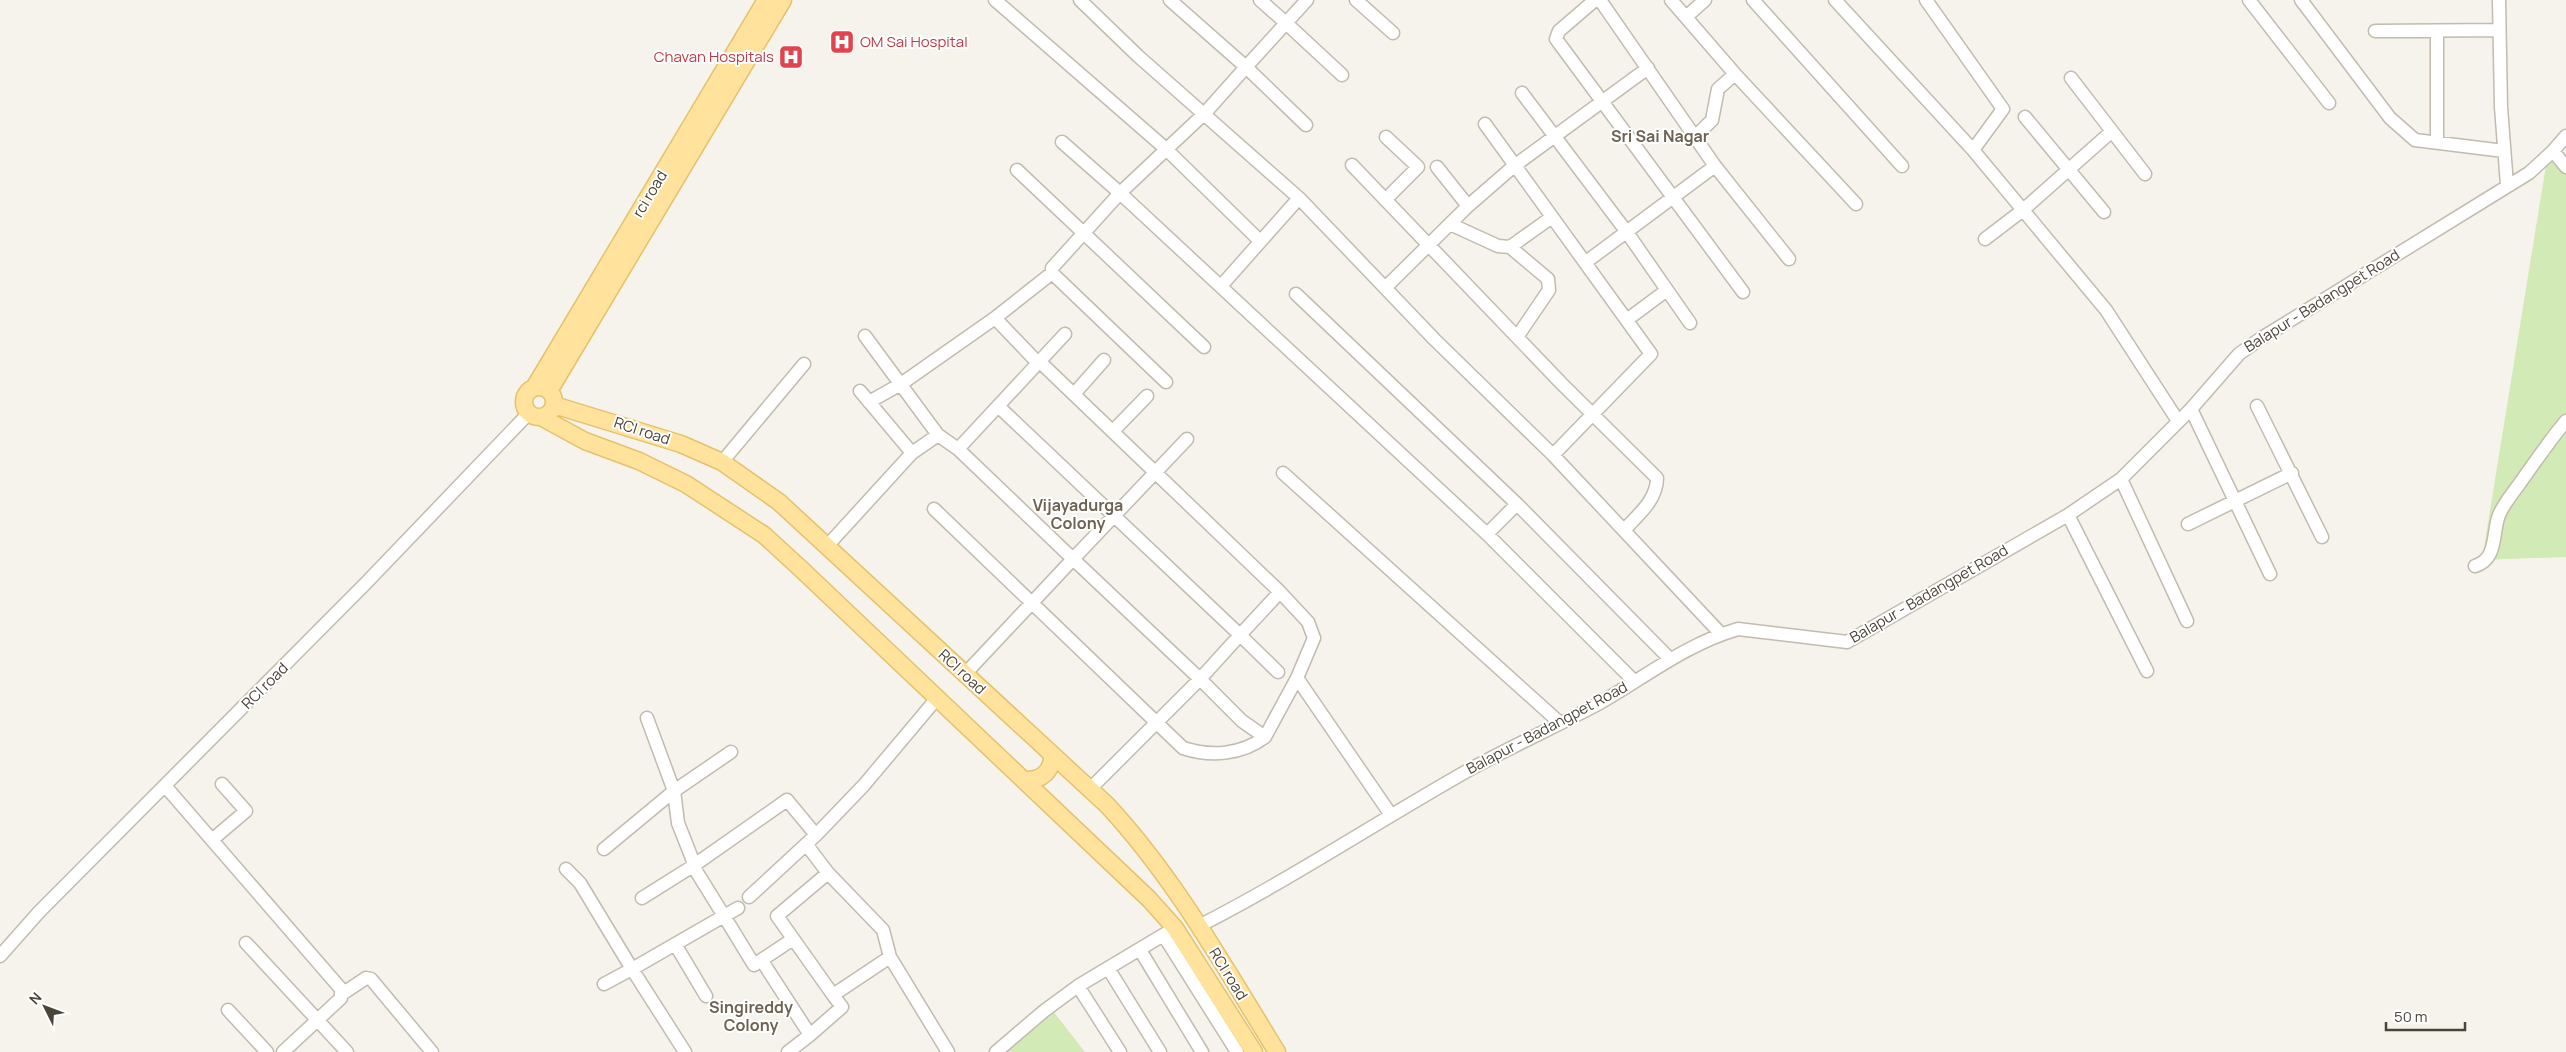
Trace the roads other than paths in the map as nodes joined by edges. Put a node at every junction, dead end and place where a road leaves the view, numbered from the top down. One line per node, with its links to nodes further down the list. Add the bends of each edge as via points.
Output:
1 (766, 0): 96 (main road, rci road)
2 (783, 0): 96 (main road, RCI road)
3 (995, 0): 44 (street)
4 (1080, 0): 33 (street)
5 (1170, 0): 25 (street)
6 (1260, 0): 20 (street)
7 (1307, 0): 20 (street)
8 (1356, 0): 24 (street)
9 (1595, 0): 31 (street, via 1559,31 1556,39)
10 (1600, 0): 26 (street)
11 (1671, 0): 19 (street)
12 (1705, 0): 19 (street)
13 (1753, 0): 51 (street)
14 (1835, 0): 45 (street)
15 (1926, 0): 45 (street, via 2003,109)
16 (2300, 0): 43 (street, via 2390,118 2416,140)
17 (2500, 0): 21 (street)
18 (2256, 2): 32 (street)
19 (1686, 17): 27 (street)
20 (1286, 23): 25 (street); 28 (street)
21 (2500, 30): 23 (street); 46 (street)
22 (2376, 31): 23 (street)
23 (2437, 31): 43 (street)
24 (1394, 33)
25 (1246, 67): 33 (street); 35 (street)
26 (1648, 68): 31 (street); 39 (street)
27 (1735, 74): 39 (street, via 1718,89 1712,120); 62 (street)
28 (1342, 75)
29 (2071, 78): 37 (street)
30 (1522, 93): 38 (street)
31 (1602, 103): 38 (street); 60 (street)
32 (2329, 103)
33 (1205, 114): 44 (street); 59 (street)
34 (2024, 117): 55 (street)
35 (1306, 124)
36 (1485, 124): 49 (street)
37 (2111, 132): 55 (street); 56 (street)
38 (1554, 136): 49 (street); 68 (street)
39 (1696, 136): 50 (street)
40 (2566, 136): 47 (street, Balapur - Badangpet Road)
41 (1386, 137): 61 (street, via 1418,167)
42 (1062, 142): 58 (street)
43 (2437, 142): 46 (street)
44 (1166, 148): 58 (street); 71 (street)
45 (1973, 150): 64 (street)
46 (2504, 151): 57 (street)
47 (2553, 151): 53 (street); 57 (street, Balapur - Badangpet Road, via 2529,172)
48 (1352, 165): 61 (street)
49 (1514, 166): 63 (street); 66 (street)
50 (1715, 166): 60 (street); 74 (street)
51 (1902, 166)
52 (1437, 167): 63 (street)
53 (2566, 167)
54 (1017, 170): 69 (street)
55 (2069, 171): 64 (street); 65 (street)
56 (2145, 174)
57 (2507, 185): 101 (street, Balapur - Badangpet Road, via 2260,338 2239,354)
58 (1120, 193): 69 (street); 77 (street)
59 (1299, 198): 71 (street); 78 (street)
60 (1671, 198): 68 (street); 80 (street)
61 (1385, 200): 72 (street)
62 (1856, 204)
63 (1468, 206): 67 (street)
64 (2023, 210): 70 (street); 104 (street, via 2106,310)
65 (2104, 212)
66 (1552, 217): 73 (street); 75 (street)
67 (1450, 224): 72 (street); 73 (street, via 1498,246)
68 (1626, 231): 75 (street); 79 (street)
69 (1084, 233): 76 (street, via 1052,268); 88 (street)
70 (1985, 239)
71 (1260, 241): 77 (street)
72 (1430, 245): 78 (street); 87 (street)
73 (1510, 247): 87 (street, via 1548,280 1550,290)
74 (1789, 259)
75 (1586, 262): 83 (street)
76 (1052, 273): 82 (street); 92 (street)
77 (1220, 286): 124 (street)
78 (1386, 287): 111 (street, via 1435,340)
79 (1667, 290): 83 (street); 84 (street)
80 (1743, 292)
81 (1296, 294): 118 (street)
82 (995, 318): 90 (street); 93 (street)
83 (1628, 319): 102 (street, via 1651,354)
84 (1690, 323)
85 (1065, 334): 90 (street)
86 (865, 336): 93 (street)
87 (1517, 337): 102 (street)
88 (1204, 347)
89 (1104, 360): 95 (street)
90 (1039, 362): 95 (street); 99 (street)
91 (804, 364): 112 (street)
92 (1166, 382)
93 (900, 384): 98 (street); 107 (street)
94 (860, 391): 98 (street)
95 (1074, 394): 106 (street)
96 (546, 395): 103 (main road, via 549,414); 103 (main road, via 524,398 524,408); 112 (main road, RCI road)
97 (1147, 396): 106 (street)
98 (869, 402): 110 (street)
99 (998, 406): 109 (street); 120 (street)
100 (2257, 406): 115 (street)
101 (2192, 409): 104 (street, Balapur - Badangpet Road); 117 (street)
102 (1593, 413): 111 (street); 123 (street, via 1658,478 1649,504)
103 (534, 415): 142 (main road, via 604,450 640,461 724,507 764,535); 152 (street, RCI road)
104 (2178, 421): 116 (street, Balapur - Badangpet Road)
105 (2566, 421): 128 (street, via 2502,507 2494,547 2484,561)
106 (1113, 431): 113 (street)
107 (938, 435): 109 (street); 110 (street)
108 (1187, 439): 113 (street)
109 (958, 449): 127 (street)
110 (912, 453): 126 (street)
111 (1553, 455): 123 (street)
112 (722, 462): 126 (main road, RCI road, via 779,502)
113 (1155, 472): 120 (street); 130 (street)
114 (1283, 473): 145 (street)
115 (2292, 473): 117 (street); 125 (street)
116 (2121, 479): 121 (street, Balapur - Badangpet Road); 132 (street)
117 (2235, 503): 122 (street); 129 (street)
118 (1517, 504): 124 (street); 135 (street)
119 (934, 509): 131 (street)
120 (1115, 515): 127 (street); 134 (street)
121 (2068, 515): 133 (street, Balapur - Badangpet Road, via 1847,642 1738,629); 136 (street)
122 (2188, 524)
123 (1624, 530): 133 (street)
124 (1487, 534): 141 (street)
125 (2322, 536)
126 (828, 545): 138 (main road, RCI road)
127 (1074, 559): 131 (street); 140 (street)
128 (2475, 566)
129 (2270, 574)
130 (1280, 592): 134 (street); 139 (street, via 1308,622 1314,638)
131 (1033, 603): 138 (street); 144 (street)
132 (2187, 621)
133 (1722, 634): 135 (street, Balapur - Badangpet Road)
134 (1240, 635): 137 (street); 140 (street)
135 (1670, 659): 141 (street, Balapur - Badangpet Road)
136 (2147, 670)
137 (1278, 672)
138 (965, 674): 148 (main road, RCI road)
139 (1297, 678): 146 (street); 156 (street)
140 (1200, 679): 144 (street); 146 (street, via 1242,721)
141 (1634, 681): 145 (street, Balapur - Badangpet Road)
142 (938, 697): 150 (main road); 158 (street)
143 (647, 718): 154 (street)
144 (1156, 722): 146 (street, via 1183,748 1198,753 1238,751); 153 (street)
145 (1560, 723): 156 (street, Balapur - Badangpet Road, via 1467,771)
146 (1265, 737)
147 (731, 752): 154 (street)
148 (1052, 754): 149 (main road, RCI road); 150 (main road, via 1050,768 1042,777)
149 (1067, 769): 153 (main road, RCI road); 155 (main road, via 1054,772 1047,778)
150 (1025, 780): 155 (main road)
151 (222, 784): 157 (street, via 246,811)
152 (166, 787): 157 (street); 173 (street, RCI road, via 39,912)
153 (1090, 789): 167 (main road, RCI road, via 1134,834)
154 (674, 792): 159 (street); 160 (street, via 678,823 692,854)
155 (1043, 796): 168 (main road, via 1127,876)
156 (1391, 816): 167 (street, Balapur - Badangpet Road, via 1296,875)
157 (213, 839): 180 (street)
158 (811, 840): 160 (street, via 787,800); 162 (street); 163 (street)
159 (604, 849)
160 (693, 866): 164 (street); 166 (street)
161 (566, 869): 177 (street, via 580,883)
162 (828, 873): 169 (street, via 777,916); 174 (street, via 883,930)
163 (749, 897)
164 (642, 898)
165 (738, 908): 166 (street)
166 (724, 916): 171 (street); 175 (street, via 754,965)
167 (1199, 926): 199 (main road, RCI road)
168 (1170, 932): 172 (street); 197 (street); 198 (main road)
169 (793, 939): 175 (street); 181 (street)
170 (246, 943): 184 (street)
171 (675, 944): 177 (street); 182 (street)
172 (1140, 950): 176 (street); 196 (street)
173 (0, 956)
174 (890, 957): 181 (street); 192 (street)
175 (762, 961): 185 (street)
176 (1108, 968): 179 (street); 195 (street)
177 (632, 969): 178 (street); 190 (street)
178 (604, 984)
179 (1078, 986): 193 (street); 194 (street)
180 (342, 994): 184 (street); 189 (street, via 366,978 371,979)
181 (833, 995): 185 (street, via 842,1007)
182 (706, 996)
183 (228, 1010): 186 (street)
184 (317, 1021): 187 (street); 188 (street)
185 (810, 1035): 191 (street)
186 (267, 1052)
187 (283, 1052)
188 (347, 1052)
189 (432, 1052)
190 (685, 1052)
191 (788, 1052)
192 (948, 1052)
193 (996, 1052)
194 (1120, 1052)
195 (1160, 1052)
196 (1202, 1052)
197 (1237, 1052)
198 (1254, 1052)
199 (1277, 1052)

